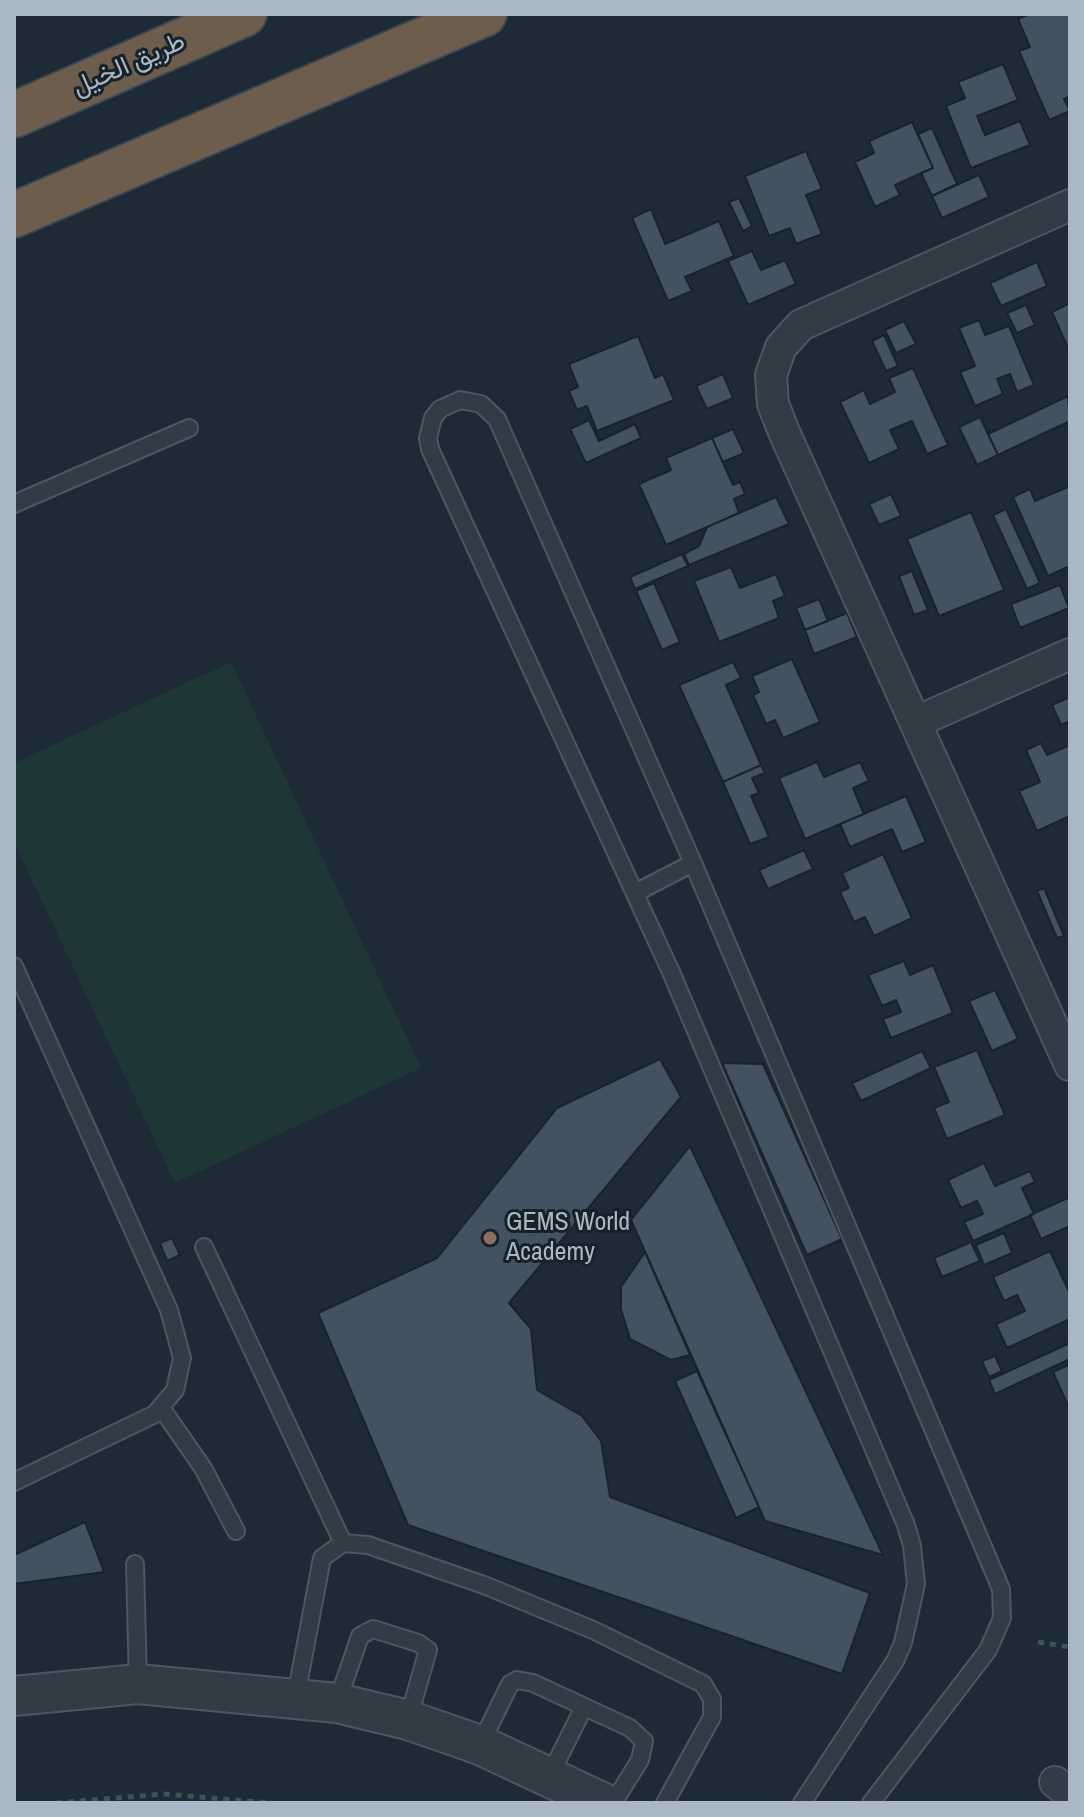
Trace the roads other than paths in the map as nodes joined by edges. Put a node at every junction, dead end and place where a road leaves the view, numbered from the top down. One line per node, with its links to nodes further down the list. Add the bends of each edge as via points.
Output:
1 (244, 14): 4 (highway, طريق الخيل)
2 (484, 14): 3 (highway)
3 (281, 102): 6 (highway); 7 (highway)
4 (14, 115)
5 (1070, 205): 11 (street, via 801,325 781,347 771,375 773,404 784,432)
6 (14, 215)
7 (14, 247)
8 (189, 428): 9 (lane)
9 (14, 504)
10 (1070, 654): 11 (street)
11 (916, 722): 15 (street)
12 (693, 863): 13 (lane); 13 (lane, via 497,419 481,404 460,400 440,409 433,418 430,449); 34 (lane, via 1001,1589 1002,1618 988,1650)
13 (635, 893): 33 (lane, via 906,1525 916,1565 914,1605 895,1661)
14 (14, 966): 17 (lane, via 179,1337 179,1380)
15 (1070, 1065)
16 (204, 1247): 20 (lane)
17 (162, 1409): 18 (lane); 19 (lane, via 203,1468)
18 (14, 1482)
19 (236, 1531)
20 (343, 1543): 24 (lane, via 328,1551 319,1566); 32 (lane, via 368,1545 484,1585 703,1684 712,1699 712,1717)
21 (135, 1564): 22 (lane)
22 (138, 1684): 23 (street); 24 (street)
23 (14, 1696)
24 (296, 1696): 25 (street)
25 (337, 1703): 27 (street); 27 (lane, via 360,1636 373,1629 428,1650)
26 (584, 1707): 28 (lane, via 517,1680 510,1684); 29 (lane); 31 (lane, via 639,1733 644,1741 640,1760)
27 (408, 1720): 28 (street)
28 (480, 1745): 29 (street)
29 (550, 1775): 30 (street)
30 (604, 1803)
31 (613, 1803)
32 (665, 1803)
33 (802, 1803)
34 (871, 1803)

